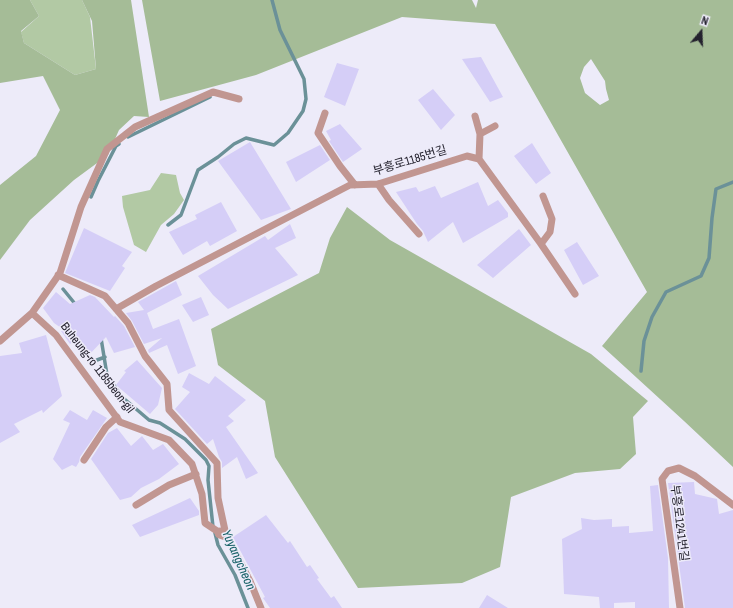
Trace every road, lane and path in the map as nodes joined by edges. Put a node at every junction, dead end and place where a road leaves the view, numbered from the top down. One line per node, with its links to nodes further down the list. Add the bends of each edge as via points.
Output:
1 (239, 99): 12 (lane, via 213,92 135,127 107,149 81,207)
2 (324, 113): 8 (lane, via 318,133)
3 (475, 116): 5 (lane)
4 (495, 126): 5 (lane)
5 (480, 134): 6 (lane)
6 (479, 159): 7 (lane, 부흥로1185번길, via 468,156); 11 (lane)
7 (378, 184): 8 (lane, 부흥로1185번길); 10 (lane)
8 (355, 185): 14 (lane, 부흥로1185번길, via 350,185)
9 (544, 196): 11 (lane, via 552,219 550,232)
10 (419, 234)
11 (541, 244): 13 (lane)
12 (58, 275): 14 (lane, Buheung-ro 1185beon-gil, via 105,296); 15 (lane)
13 (575, 294)
14 (116, 309): 22 (lane, Buheung-ro 1185beon-gil, via 128,323 145,356 167,384 169,410 218,463 218,498)
15 (32, 313): 16 (lane); 17 (lane, Buheung-ro 1185beon-gil, via 56,335)
16 (0, 341)
17 (117, 417): 18 (lane, via 106,427); 19 (lane, Buheung-ro 1185beon-gil, via 120,422 169,440 192,464)
18 (84, 460)
19 (196, 474): 20 (lane, via 169,485); 22 (lane, Buheung-ro 1185beon-gil, via 202,494 205,523)
20 (136, 505)
21 (733, 505): 24 (lane, 부흥로1241번길, via 695,476 679,468 668,471 662,478)
22 (223, 534): 23 (lane, Buheung-ro 1185beon-gil, via 250,581)
23 (261, 608)
24 (680, 608)

